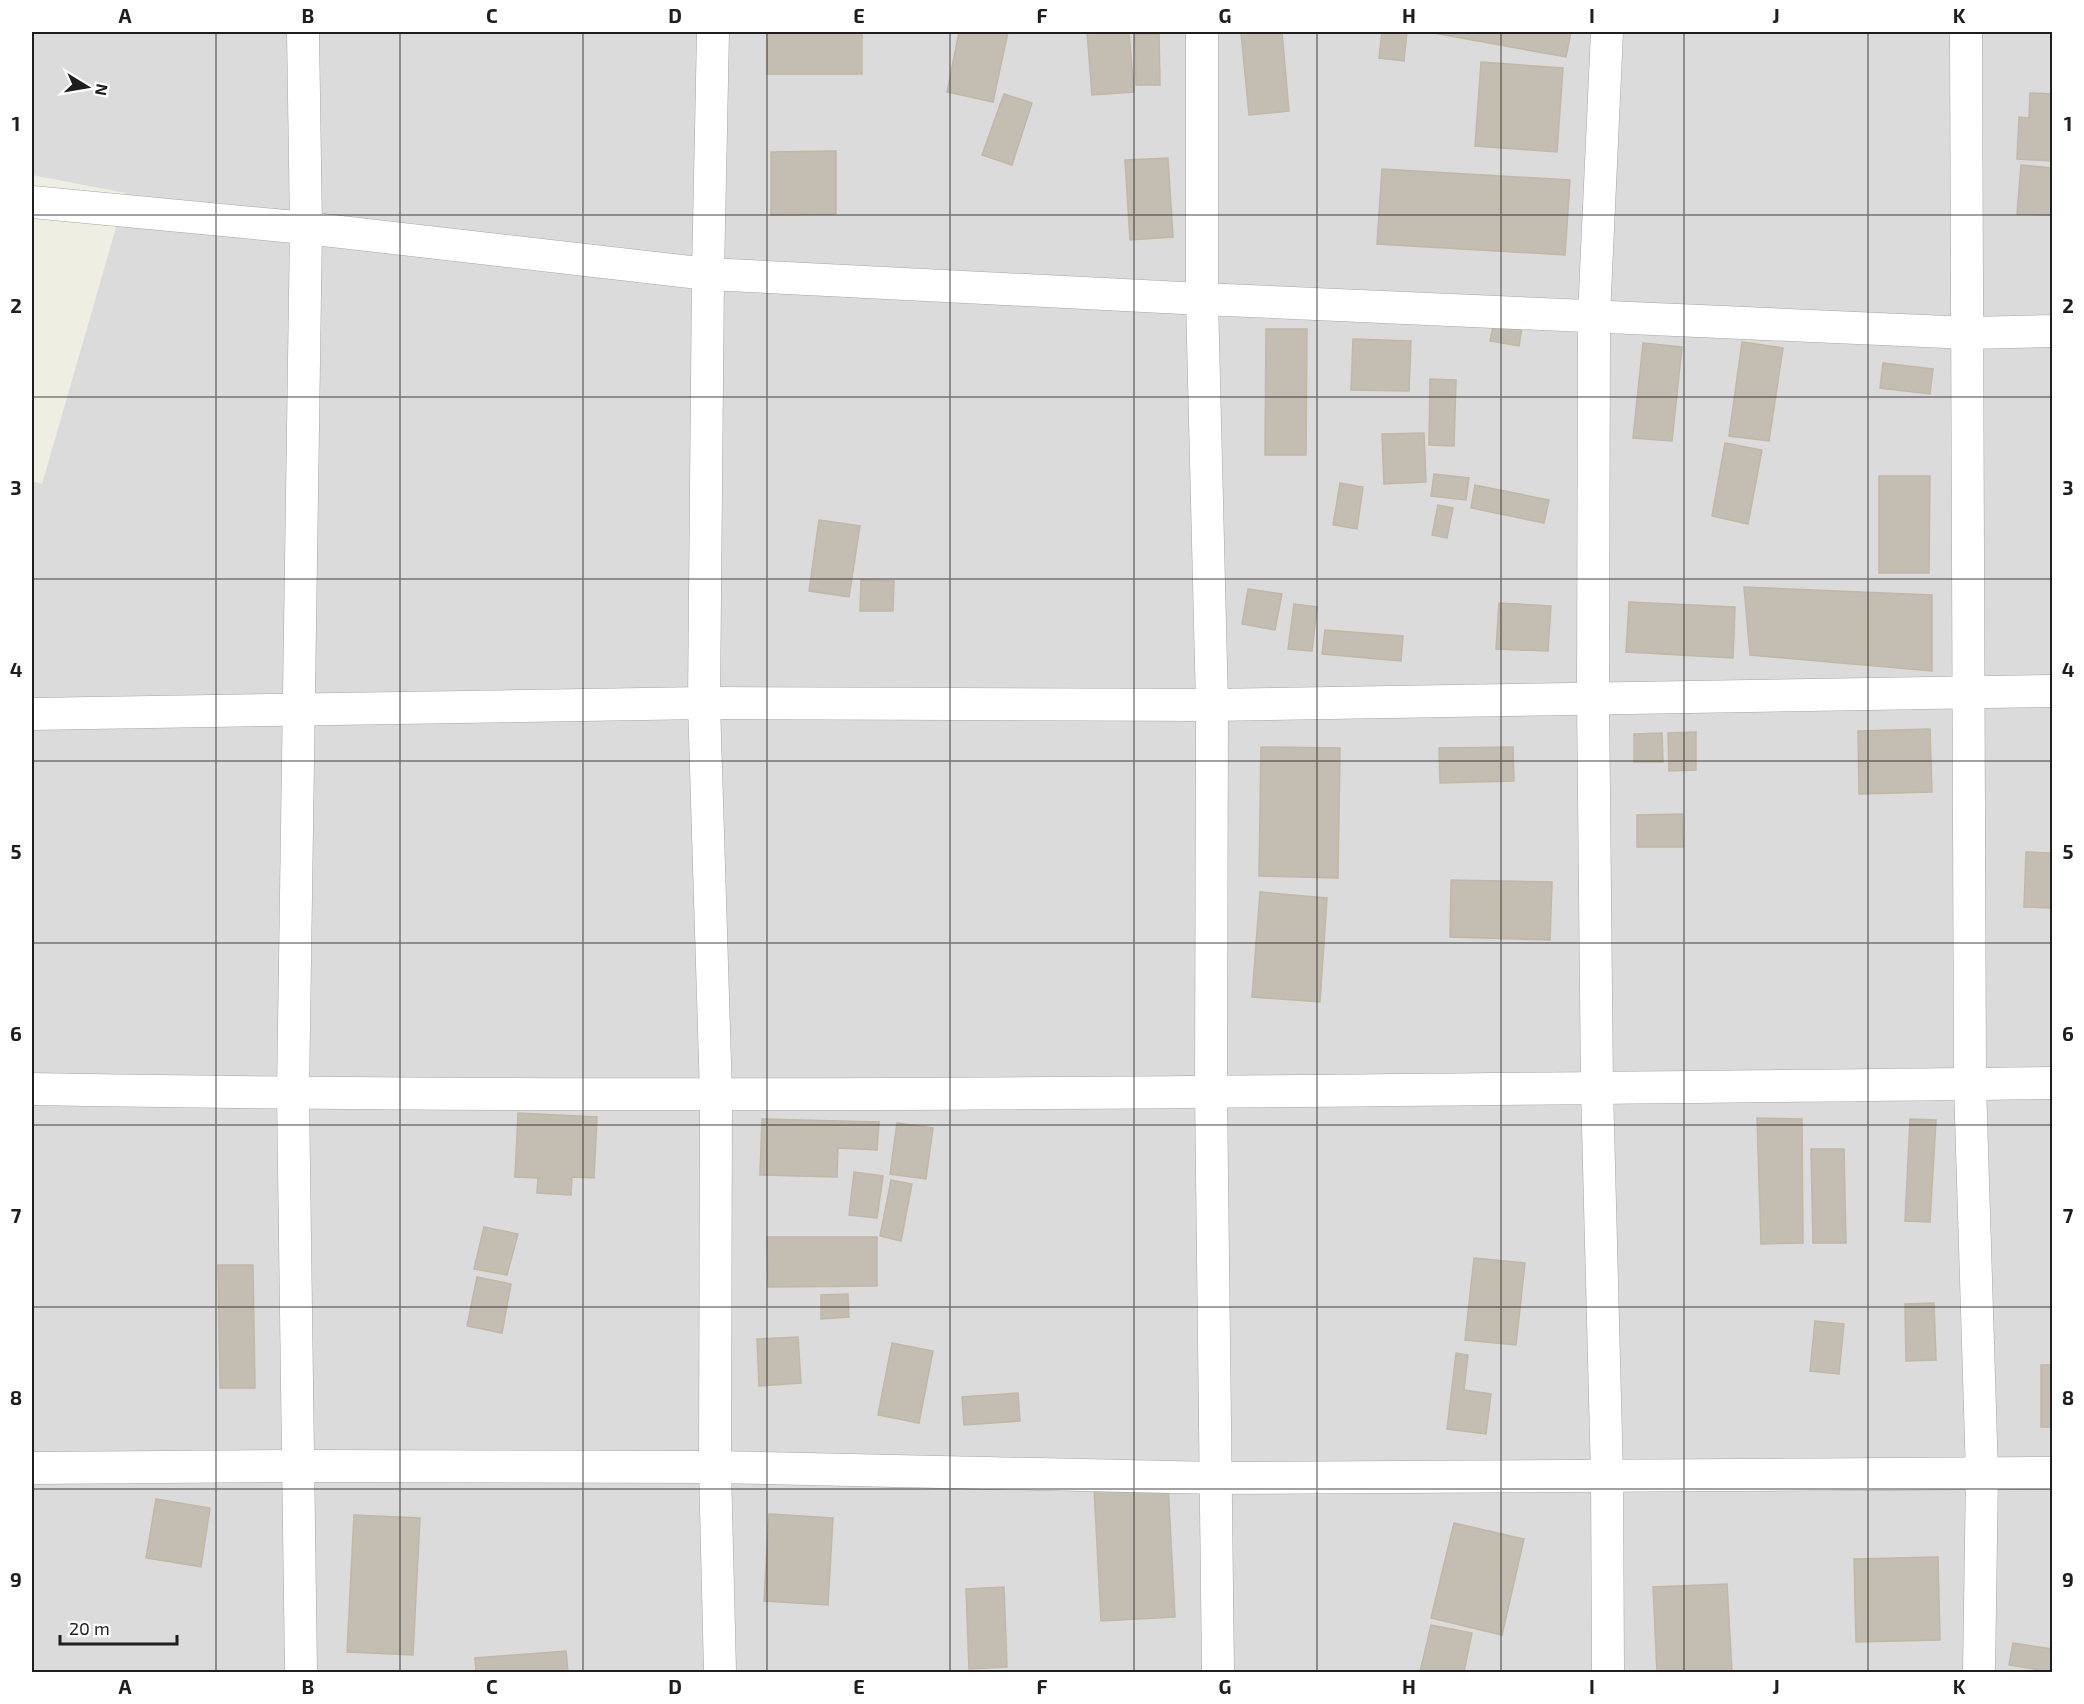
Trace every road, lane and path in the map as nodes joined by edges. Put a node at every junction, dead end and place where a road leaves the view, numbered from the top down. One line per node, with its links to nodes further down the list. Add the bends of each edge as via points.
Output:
1 (303, 32): 7 (street)
2 (713, 32): 8 (street)
3 (1202, 32): 9 (street)
4 (1607, 32): 10 (street)
5 (1966, 32): 12 (street)
6 (32, 202): 7 (street)
7 (306, 228): 8 (street); 18 (street)
8 (708, 274): 9 (street); 16 (street)
9 (1202, 299): 10 (street); 17 (street)
10 (1594, 316): 12 (street); 15 (street)
11 (2052, 331): 12 (street)
12 (1969, 333): 13 (street)
13 (1968, 691): 14 (street); 15 (street); 21 (street)
14 (2052, 691)
15 (1593, 699): 17 (street); 22 (street)
16 (704, 703): 17 (street); 18 (street); 26 (street)
17 (1212, 705): 24 (street)
18 (297, 709): 19 (street); 25 (street)
19 (32, 714)
20 (2052, 1083): 21 (street)
21 (1970, 1084): 22 (street); 31 (street)
22 (1597, 1088): 24 (street); 32 (street)
23 (32, 1089): 25 (street)
24 (1211, 1092): 26 (street); 33 (street)
25 (293, 1094): 26 (street); 27 (street)
26 (716, 1095): 28 (street)
27 (297, 1466): 28 (street); 29 (street); 34 (street)
28 (715, 1467): 33 (street); 35 (street)
29 (32, 1468)
30 (2052, 1473): 31 (street)
31 (1982, 1474): 32 (street); 38 (street)
32 (1607, 1476): 33 (street); 37 (street)
33 (1216, 1478): 36 (street)
34 (301, 1672)
35 (720, 1672)
36 (1218, 1672)
37 (1608, 1672)
38 (1979, 1672)

